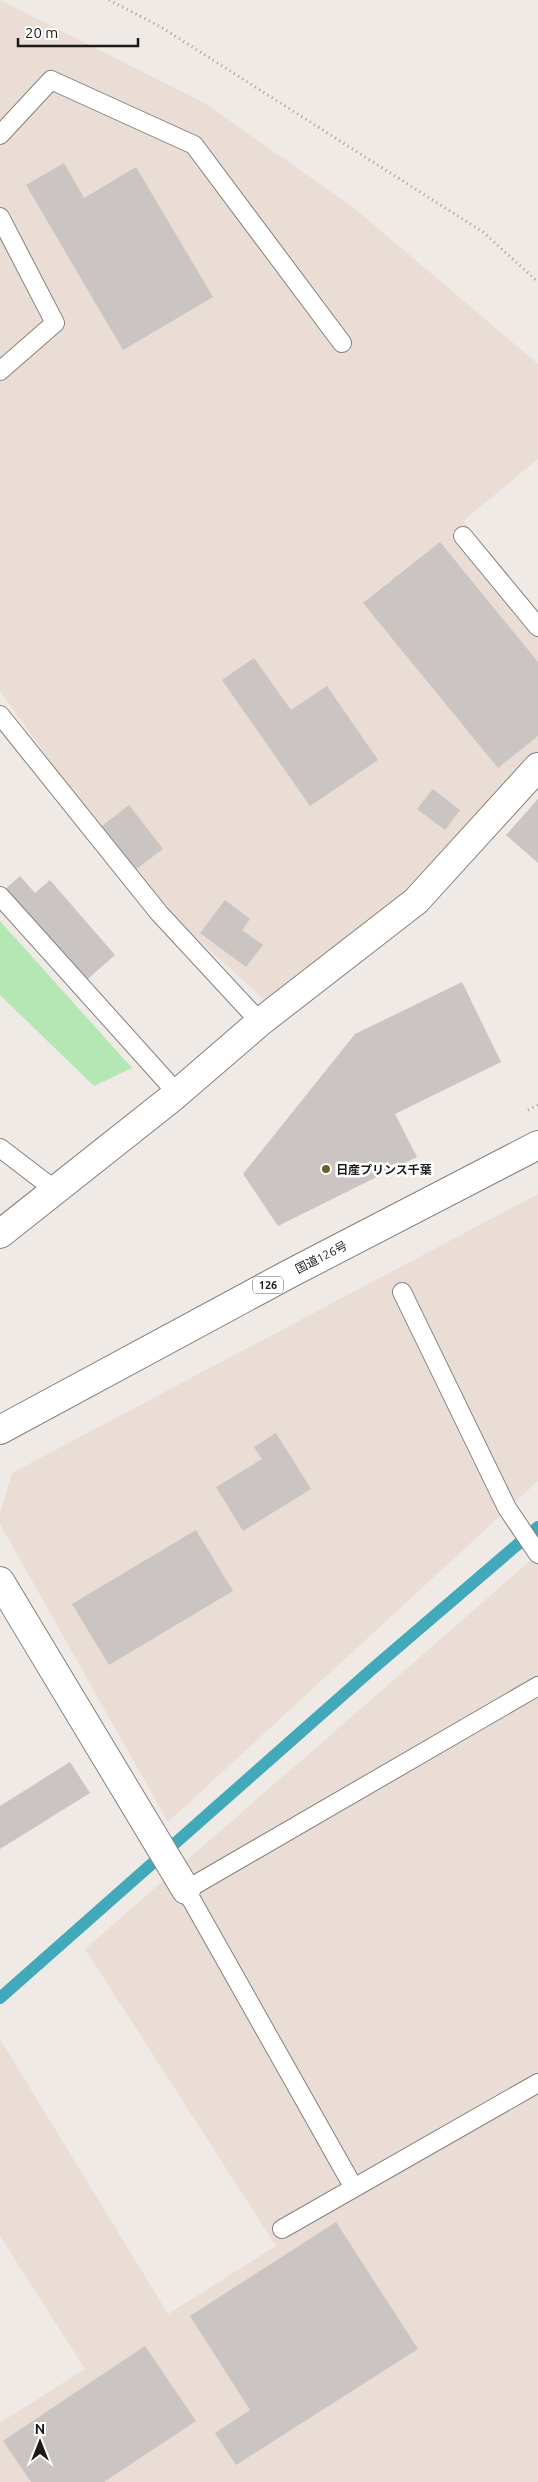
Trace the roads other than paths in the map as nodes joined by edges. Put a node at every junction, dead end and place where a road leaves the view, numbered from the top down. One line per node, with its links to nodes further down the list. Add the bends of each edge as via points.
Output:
1 (0, 135): 3 (lane, via 51,80 194,145)
2 (0, 217): 4 (lane, via 55,323)
3 (342, 343)
4 (0, 371)
5 (463, 536): 6 (lane)
6 (538, 627)
7 (0, 715): 10 (lane, via 159,913)
8 (538, 767): 10 (main road, via 416,901)
9 (0, 896): 11 (lane)
10 (260, 1022): 11 (main road)
11 (177, 1094): 14 (main road)
12 (538, 1145): 17 (main road, 国道126号 / 126)
13 (0, 1148): 14 (lane)
14 (55, 1190): 15 (main road)
15 (0, 1234)
16 (402, 1292): 18 (lane, via 506,1508)
17 (0, 1430)
18 (538, 1554)
19 (0, 1581): 21 (main road)
20 (538, 1686): 21 (lane)
21 (186, 1890): 23 (lane)
22 (538, 2083): 23 (lane)
23 (354, 2188): 24 (lane)
24 (282, 2229)

